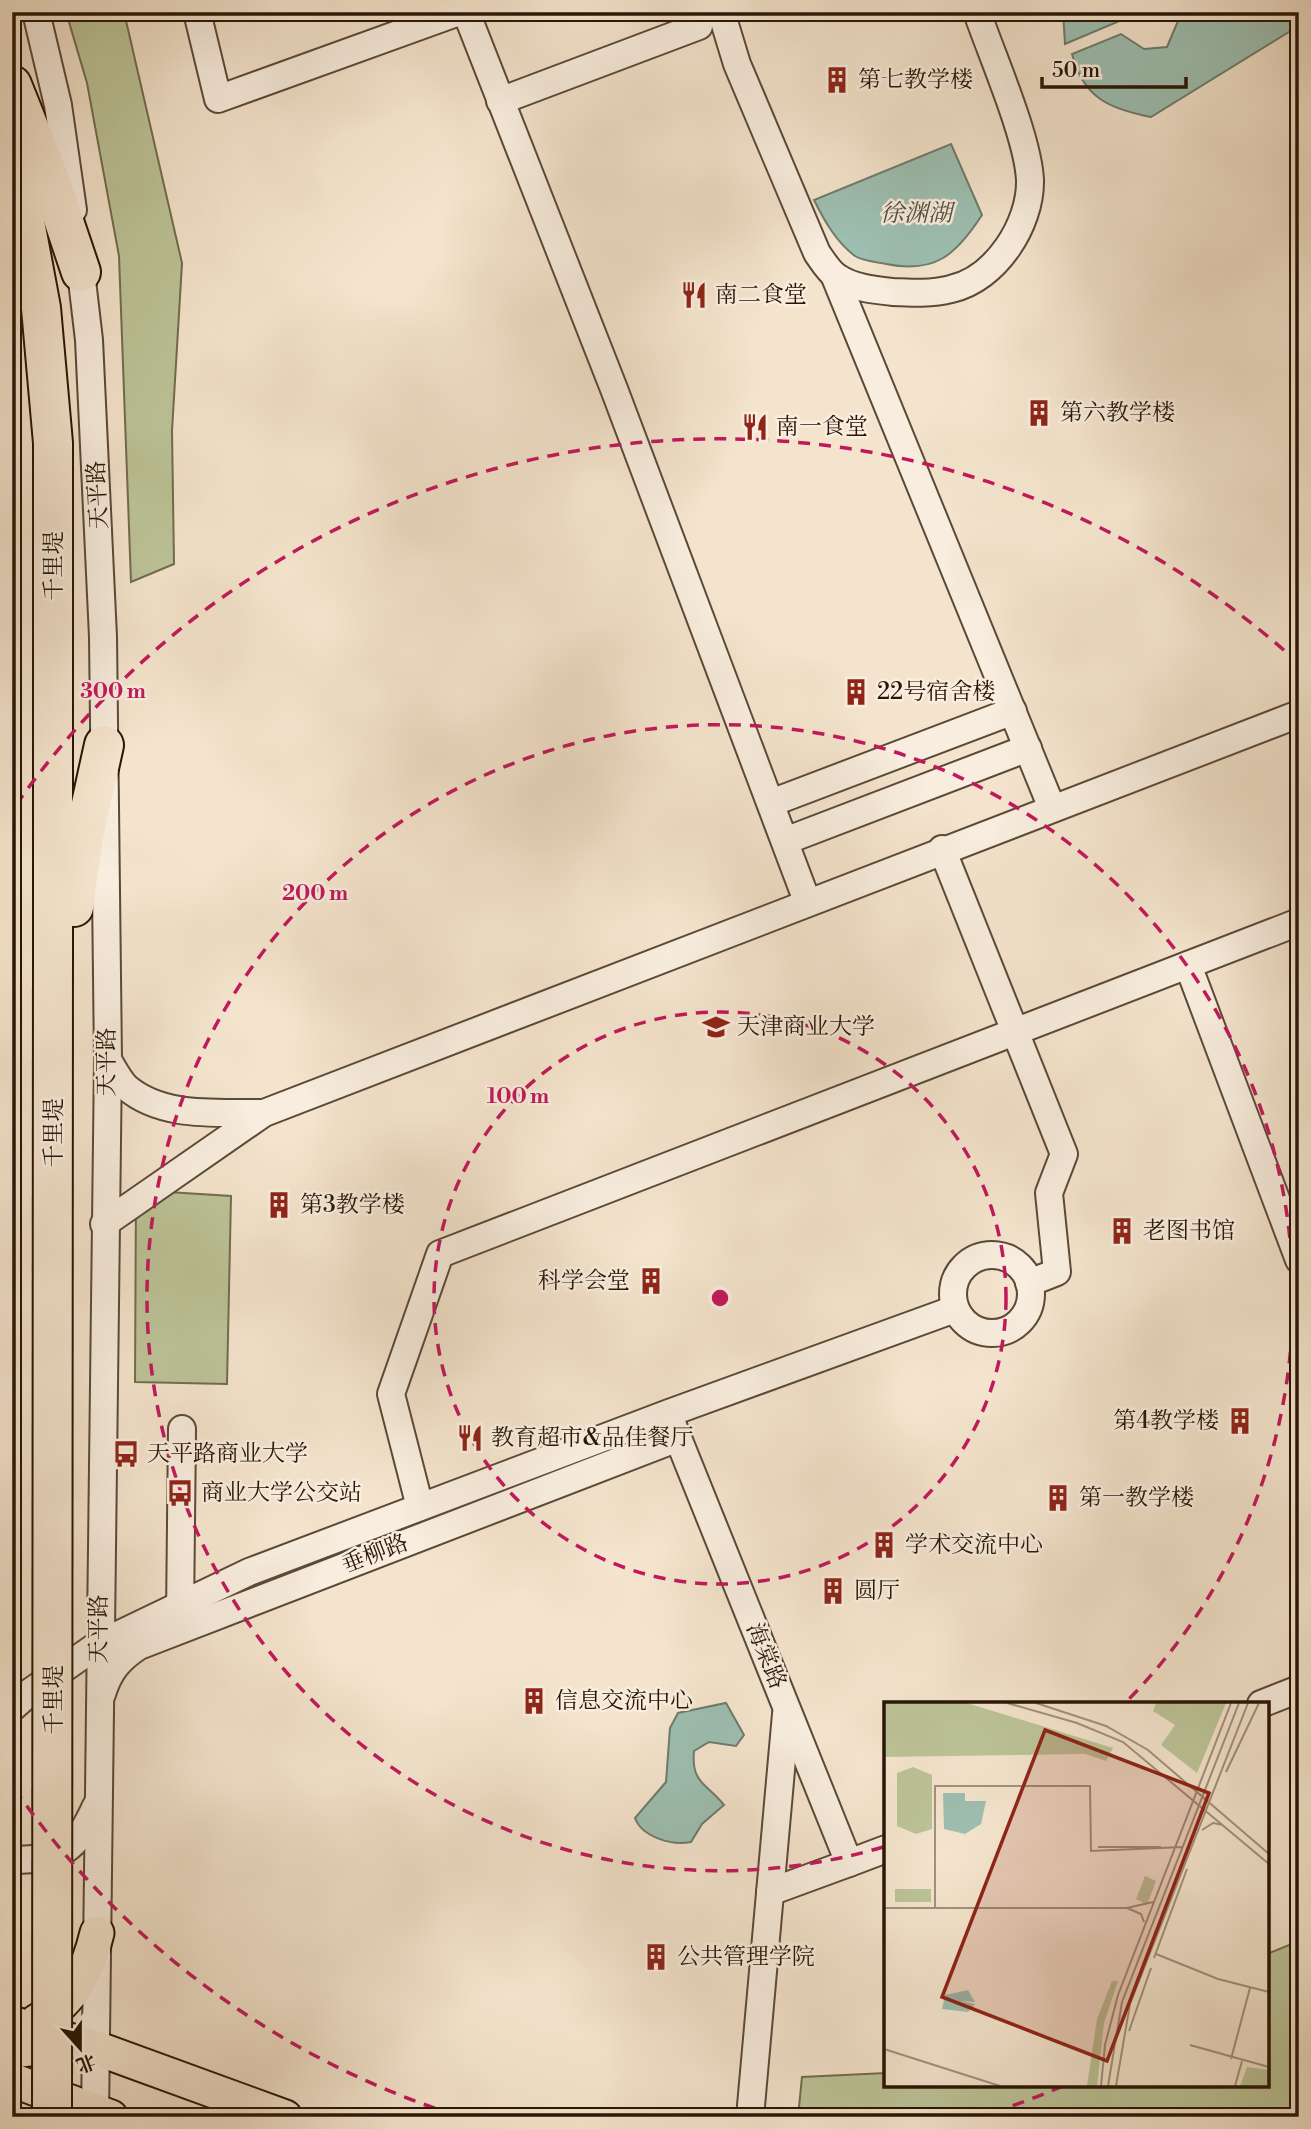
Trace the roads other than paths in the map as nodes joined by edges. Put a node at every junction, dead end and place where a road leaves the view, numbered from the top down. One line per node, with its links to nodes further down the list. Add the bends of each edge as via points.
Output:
1 (36, 12): 10 (street, 天平路, via 58,105)
2 (197, 12): 3 (street, via 218,99)
3 (459, 12)
4 (466, 12): 8 (street)
5 (977, 12): 11 (street, via 1024,149 1030,180 1024,220 1006,248 977,278 953,289 919,293 869,290)
6 (714, 17): 8 (street); 11 (street, via 811,240)
7 (12, 85): 10 (highway)
8 (500, 101): 16 (street)
9 (12, 152): 22 (highway, 千里堤, via 41,308 52,443)
10 (81, 272): 14 (street, 天平路, via 97,484)
11 (835, 277): 12 (street)
12 (1013, 711): 15 (street); 16 (street)
13 (1299, 714): 17 (street)
14 (104, 745): 22 (highway); 25 (street, 天平路)
15 (1028, 748): 17 (street); 18 (street)
16 (771, 803): 18 (street)
17 (1052, 808): 19 (street)
18 (785, 841): 20 (street)
19 (942, 849): 20 (street); 24 (street)
20 (807, 901): 26 (street)
21 (1299, 922): 23 (street)
22 (61, 955): 53 (highway, 千里堤, bridge, via 54,1171)
23 (1188, 965): 24 (street); 28 (street)
24 (1015, 1032): 29 (street, via 1064,1154 1049,1193 1057,1272); 34 (street, via 440,1254 391,1394)
25 (108, 1060): 26 (street, via 125,1086 156,1106); 27 (street, 天平路)
26 (264, 1113): 27 (street)
27 (104, 1224): 37 (street, 天平路)
28 (1299, 1260)
29 (1029, 1283): 30 (street, via 1028,1309 1021,1320 999,1333 973,1328); 30 (street, via 1015,1262 991,1255 978,1257 959,1273 954,1284)
30 (956, 1309): 31 (street, 垂柳路)
31 (668, 1413): 33 (street, 海棠路); 34 (street, 垂柳路)
32 (182, 1429): 35 (street)
33 (678, 1438): 36 (street, 垂柳路); 42 (street, 海棠路)
34 (420, 1507): 35 (street, 垂柳路, via 249,1572)
35 (183, 1604): 36 (street, via 178,1622); 37 (street, 垂柳路)
36 (163, 1637): 39 (street, 垂柳路, via 123,1657 109,1673)
37 (99, 1644): 39 (street, 天平路); 41 (street, 垂柳路)
38 (1299, 1689): 40 (street)
39 (99, 1702): 43 (street, 天平路)
40 (1266, 1702)
41 (12, 1708)
42 (787, 1708): 46 (street, 海棠路); 47 (street)
43 (99, 1799): 45 (street, via 77,1842 63,1853); 48 (street, 天平路)
44 (884, 1850): 46 (street)
45 (12, 1860)
46 (849, 1863): 47 (street)
47 (770, 1892): 55 (street)
48 (97, 1933): 49 (main road, via 85,1973 74,1990 62,2005); 50 (street, 天平路)
49 (18, 2035): 50 (main road); 53 (street, via 67,2078)
50 (96, 2048): 53 (street, 天平路); 54 (main road)
51 (12, 2080): 53 (main road)
52 (12, 2097): 53 (street)
53 (85, 2114)
54 (285, 2117)
55 (750, 2117)

